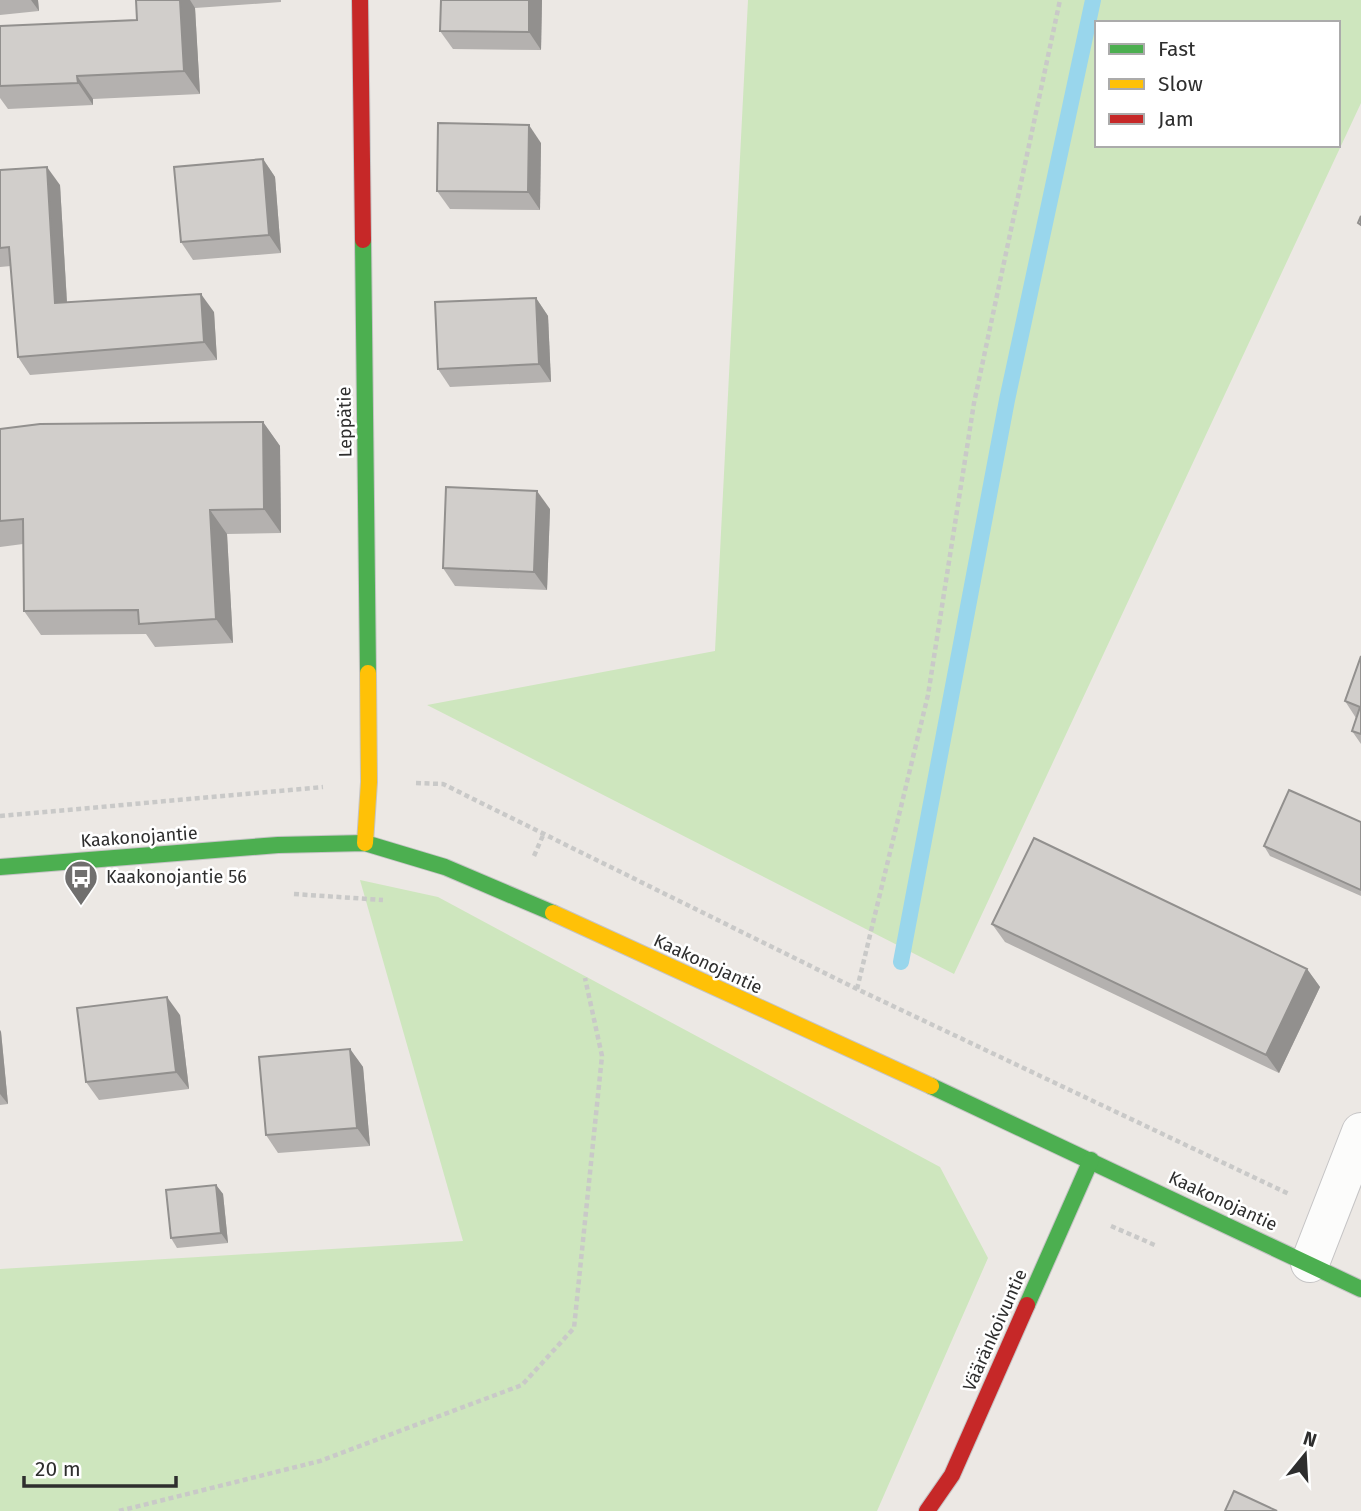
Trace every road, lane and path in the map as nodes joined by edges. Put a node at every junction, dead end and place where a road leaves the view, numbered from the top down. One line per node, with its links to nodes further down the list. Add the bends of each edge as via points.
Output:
1 (360, 0): 3 (street, Leppätie)
2 (1060, 0): 8 (path, via 974,403 928,695)
3 (366, 843): 4 (street, Kaakonojantie, via 278,845); 10 (street, Kaakonojantie, via 446,867 516,896)
4 (0, 867)
5 (291, 894): 6 (path)
6 (391, 901)
7 (582, 964): 15 (path, via 603,1055 574,1328 522,1385 320,1461)
8 (857, 989)
9 (1361, 1132): 13 (street)
10 (1091, 1160): 11 (street, Vääränkoivuntie); 13 (street, Kaakonojantie)
11 (1070, 1208): 12 (path); 16 (street, Vääränkoivuntie, via 952,1475)
12 (1159, 1247)
13 (1310, 1263): 14 (street, Kaakonojantie)
14 (1361, 1289)
15 (119, 1511)
16 (927, 1511)

